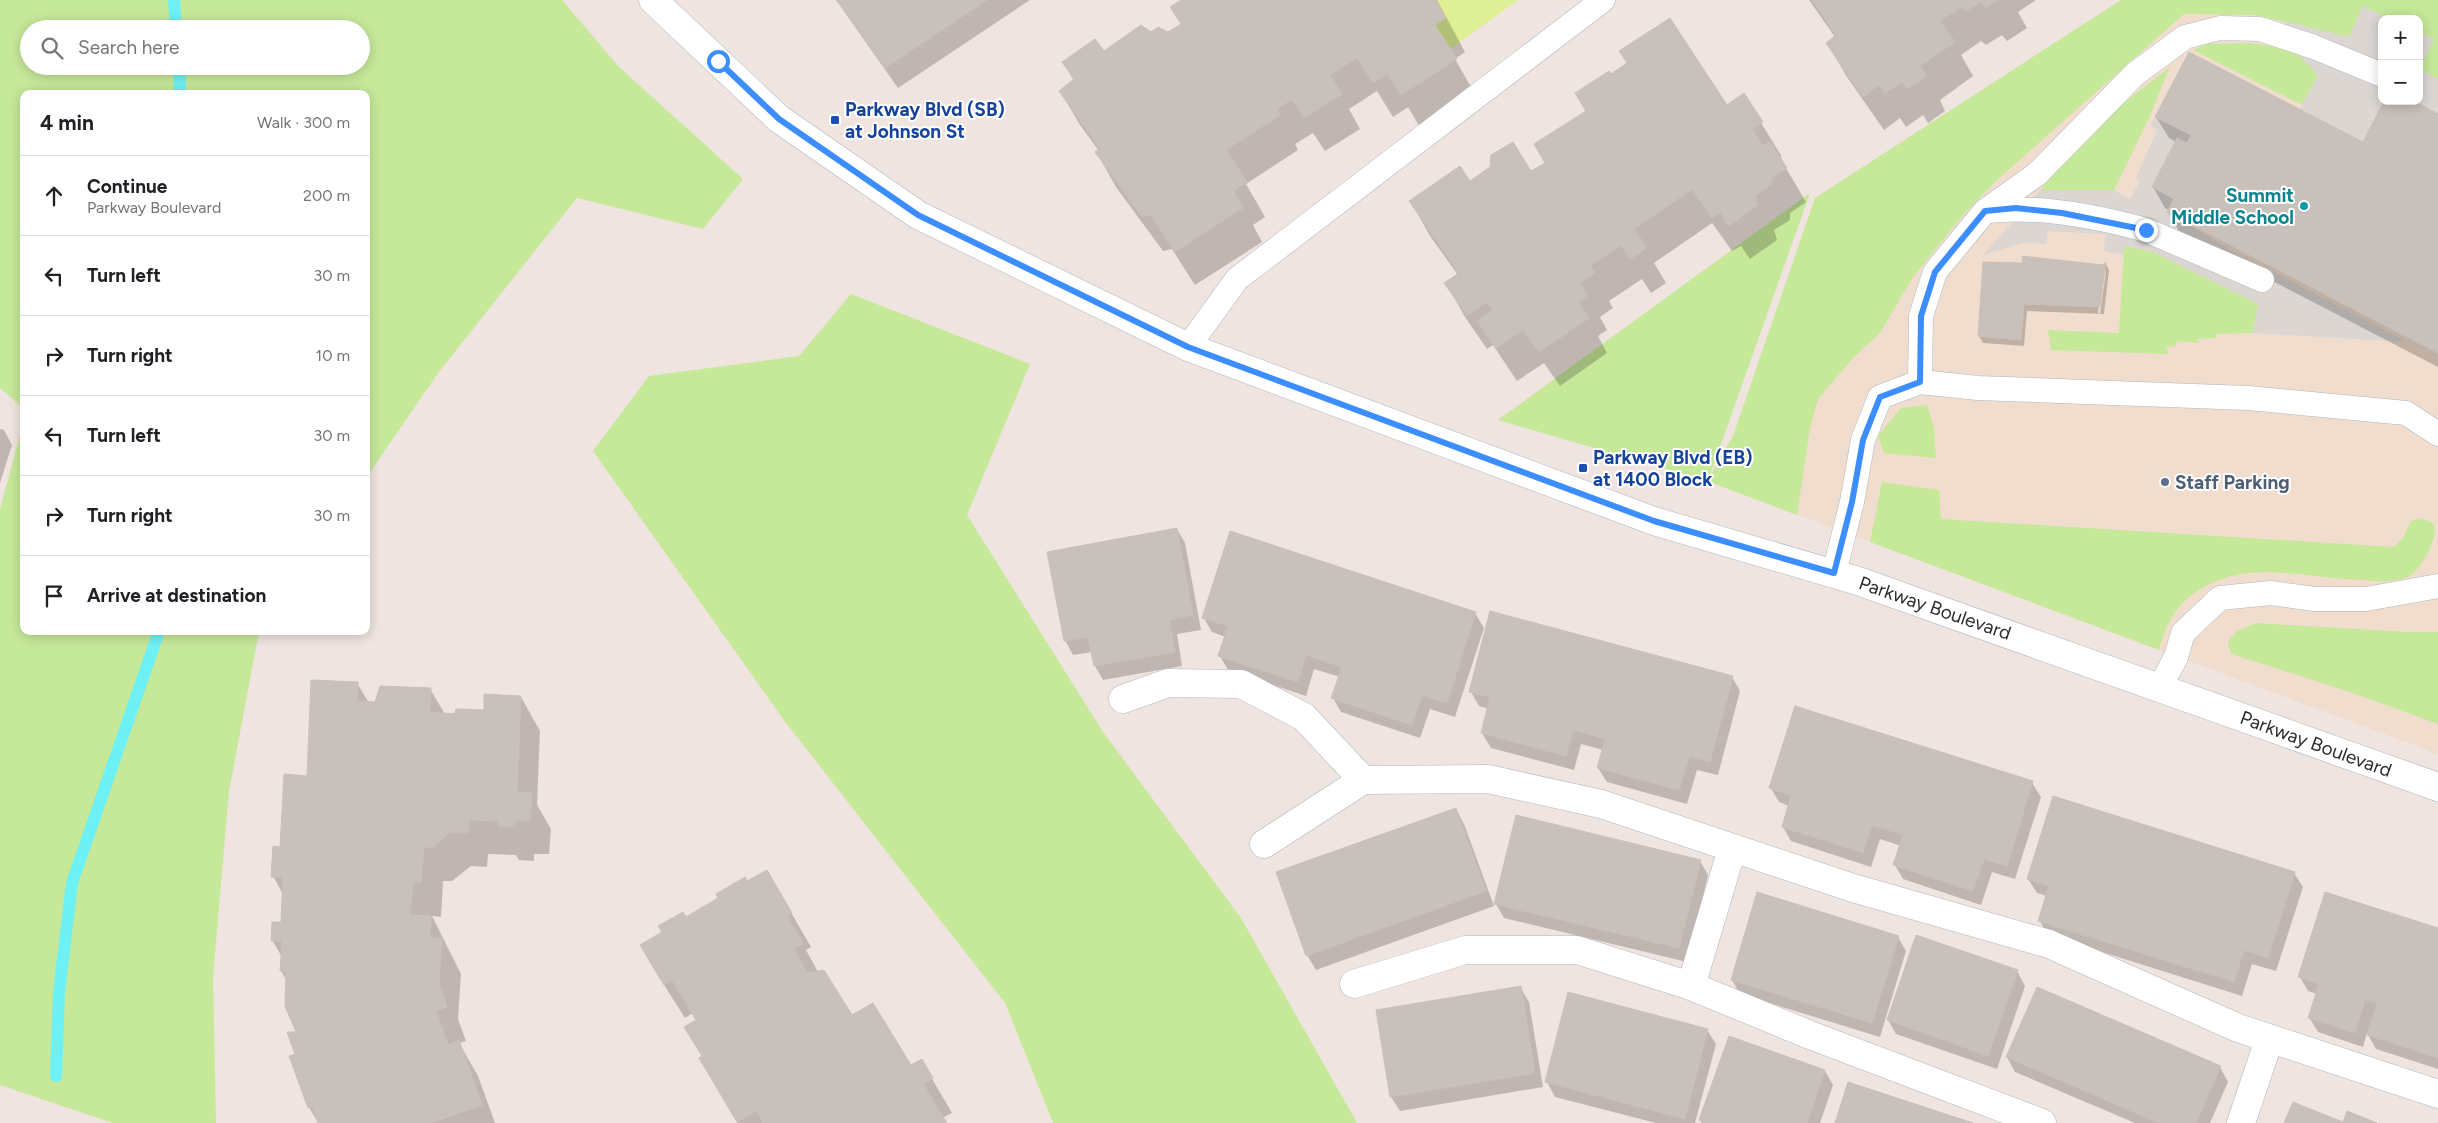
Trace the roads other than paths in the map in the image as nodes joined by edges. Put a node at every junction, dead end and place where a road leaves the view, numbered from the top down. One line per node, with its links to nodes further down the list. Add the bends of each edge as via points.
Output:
1 (653, 0): 6 (street, Parkway Boulevard, via 779,119 918,215)
2 (1603, 0): 6 (lane, via 1237,279)
3 (2378, 73): 4 (lane, via 2260,29 2220,28 2185,37 2135,74 2037,174)
4 (1985, 211): 5 (lane, via 2016,208 2129,225); 7 (lane, via 1935,272 1921,316)
5 (2262, 280)
6 (1188, 347): 9 (street, Parkway Boulevard, via 1654,521)
7 (1920, 382): 8 (lane, via 1978,388 2248,398 2406,413); 9 (lane, via 1880,397 1863,440)
8 (2438, 434)
9 (1834, 573): 11 (street, Parkway Boulevard)
10 (2438, 586): 11 (lane, via 2366,599 2315,599 2271,593 2220,598 2183,633 2176,657)
11 (2160, 687): 14 (street, Parkway Boulevard)
12 (1123, 699): 13 (street, via 1168,684 1241,684 1304,717)
13 (1363, 780): 15 (street); 16 (street, via 1488,779 1601,804)
14 (2438, 787)
15 (1264, 844)
16 (1732, 849): 18 (street); 19 (street, via 1853,888 2048,944)
17 (1354, 984): 18 (street, via 1465,950 1577,950)
18 (1691, 986): 21 (street)
19 (2269, 1040): 20 (street); 22 (street)
20 (2438, 1094)
21 (2042, 1123)
22 (2241, 1123)

